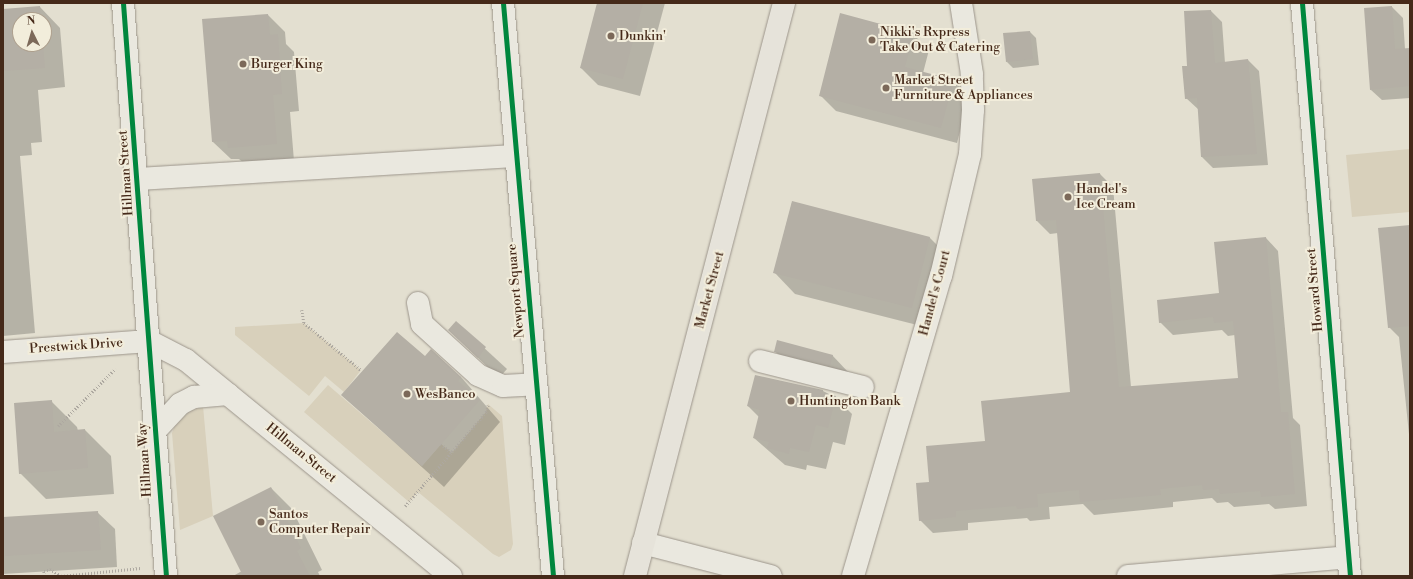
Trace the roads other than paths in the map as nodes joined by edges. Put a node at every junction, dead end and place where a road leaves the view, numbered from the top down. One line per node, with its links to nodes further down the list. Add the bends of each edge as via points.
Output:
1 (123, 3): 7 (street, Hillman Street)
2 (503, 3): 6 (street, Newport Square)
3 (784, 3): 16 (main road, Market Street)
4 (961, 3): 23 (street, Handel's Court, via 972,74 974,110 970,154 941,276)
5 (1302, 3): 17 (street, Howard Street)
6 (515, 156): 7 (street); 12 (street, Newport Square)
7 (137, 179): 9 (street, Hillman Street)
8 (418, 303): 12 (street, via 422,324 469,368 503,386)
9 (149, 341): 10 (street, Prestwick Drive); 14 (street, Hillman Street, via 186,360); 15 (street, Hillman Way)
10 (3, 352)
11 (760, 361): 13 (street)
12 (536, 384): 20 (street, Newport Square)
13 (863, 388)
14 (228, 394): 15 (street, Hillman Way, via 194,397 180,404); 19 (street, Hillman Street)
15 (154, 432): 18 (street, Hillman Way)
16 (643, 543): 21 (main road, Market Street); 22 (street)
17 (1349, 567): 24 (street)
18 (166, 571)
19 (451, 576)
20 (553, 576)
21 (635, 576)
22 (771, 576)
23 (853, 576)
24 (1128, 576)

